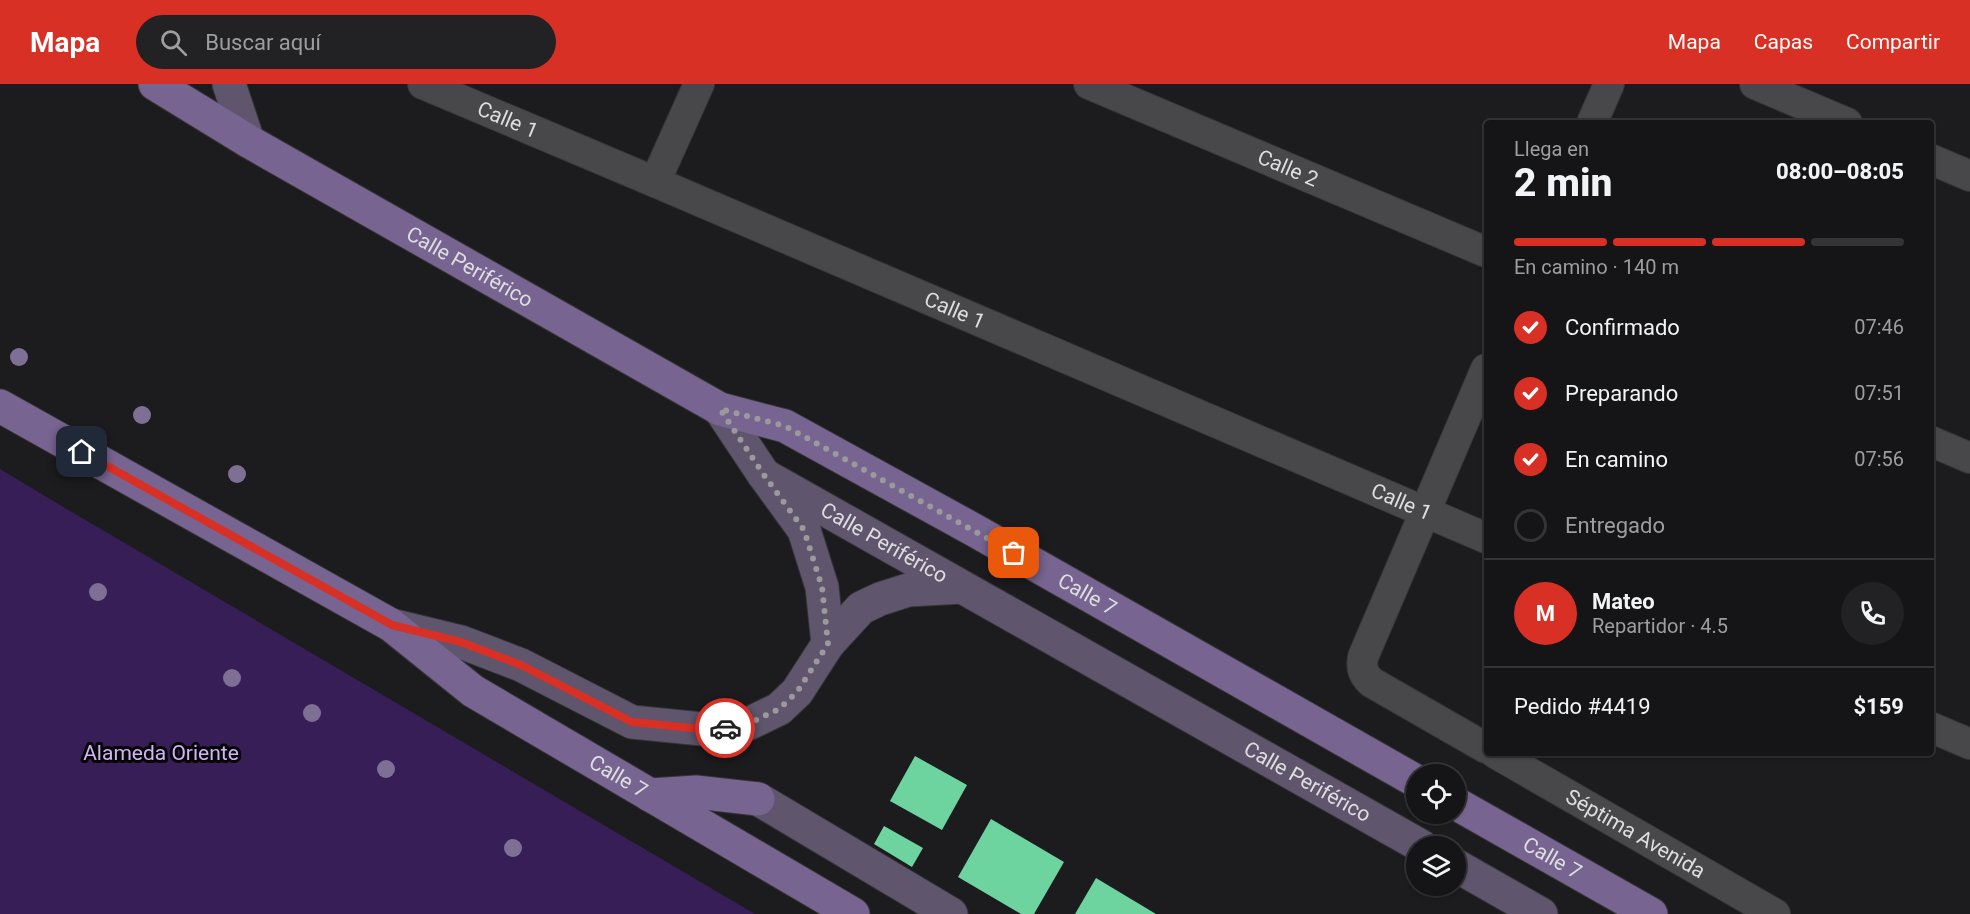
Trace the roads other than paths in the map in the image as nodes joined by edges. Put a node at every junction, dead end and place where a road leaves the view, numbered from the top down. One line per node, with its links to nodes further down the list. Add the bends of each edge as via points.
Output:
1 (155, 84): 10 (main road, Calle Periférico)
2 (229, 84): 10 (main road)
3 (423, 84): 13 (street, Calle 1)
4 (699, 84): 13 (street)
5 (1089, 84): 14 (street, Calle 2)
6 (1609, 84): 8 (street)
7 (1755, 84): 9 (street)
8 (1593, 120)
9 (1840, 120)
10 (248, 141): 17 (main road, Calle Periférico)
11 (1934, 161): 12 (street)
12 (1970, 176)
13 (656, 182): 21 (street, Calle 1)
14 (1484, 251)
15 (1484, 374): 21 (street)
16 (0, 406): 24 (main road)
17 (720, 409): 20 (main road, Calle Periférico); 30 (main road, Calle 7, via 785,426)
18 (1934, 443): 19 (street)
19 (1970, 458)
20 (764, 475): 23 (main road, Calle Periférico); 25 (main road, via 804,530 822,587)
21 (1425, 512): 22 (street, Calle 1); 28 (street, via 1361,666 1371,682)
22 (1484, 537)
23 (962, 587): 25 (main road, via 908,590 880,599 861,608); 33 (main road, Calle Periférico)
24 (392, 625): 25 (main road, via 461,642 521,665 632,722 712,730 748,724 779,709 797,692); 31 (main road, Calle 7, via 473,691)
25 (828, 644)
26 (1934, 729): 27 (street)
27 (1970, 744)
28 (1484, 747)
29 (1500, 756): 39 (street, Séptima Avenida)
30 (1406, 775)
31 (650, 795): 35 (main road, Calle 7); 36 (main road, via 696,792 758,799)
32 (1466, 809): 38 (main road, Calle 7)
33 (1406, 838)
34 (1466, 871): 37 (main road)
35 (853, 914)
36 (951, 914)
37 (1541, 914)
38 (1651, 914)
39 (1775, 914)

